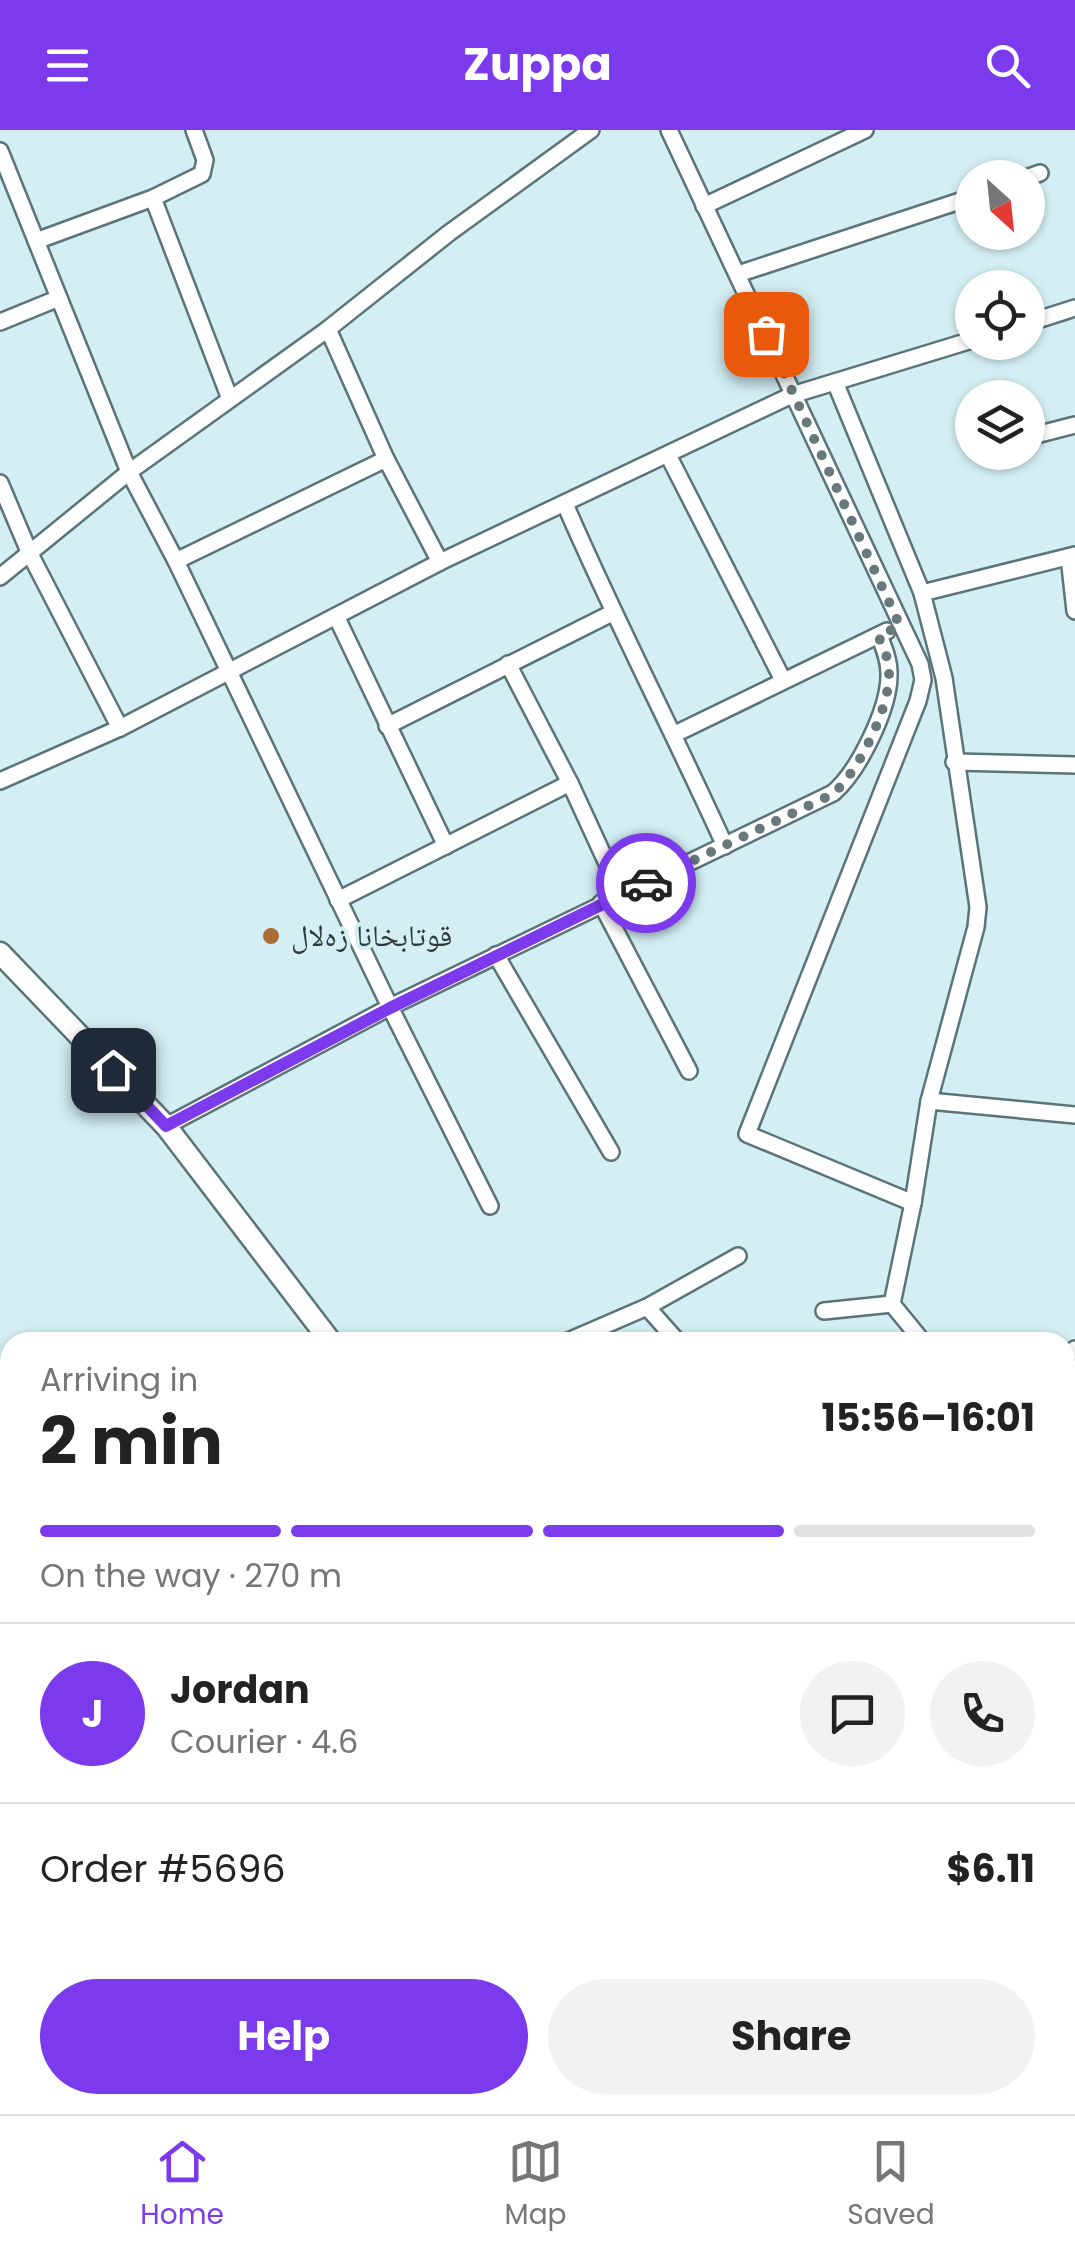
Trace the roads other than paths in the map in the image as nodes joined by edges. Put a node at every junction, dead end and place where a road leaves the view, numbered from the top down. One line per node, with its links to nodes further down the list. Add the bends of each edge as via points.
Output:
1 (194, 130): 7 (street, via 205,160 202,174)
2 (591, 130): 16 (street)
3 (669, 130): 9 (street)
4 (864, 130): 9 (street)
5 (0, 151): 6 (street)
6 (8, 194): 10 (street)
7 (154, 198): 10 (street); 20 (street)
8 (955, 202): 11 (street)
9 (704, 206): 11 (street)
10 (36, 241): 12 (street)
11 (738, 274): 19 (street)
12 (59, 298): 15 (street); 25 (street)
13 (1075, 308): 14 (street)
14 (1045, 317)
15 (0, 322)
16 (328, 329): 20 (street); 24 (street)
17 (955, 345): 18 (street)
18 (835, 382): 19 (street); 33 (street)
19 (792, 395): 23 (street); 37 (street)
20 (230, 399): 25 (street)
21 (1075, 425): 22 (street)
22 (1045, 433)
23 (668, 455): 27 (street); 41 (street)
24 (386, 459): 30 (street); 31 (street)
25 (129, 472): 28 (street); 30 (street)
26 (0, 483): 28 (street)
27 (565, 504): 31 (street); 35 (street)
28 (30, 554): 32 (street); 43 (street)
29 (1072, 556): 33 (street); 34 (street)
30 (176, 562): 40 (street)
31 (440, 562): 36 (street)
32 (0, 577)
33 (922, 593): 45 (street, via 944,678)
34 (1075, 611)
35 (612, 613): 39 (street); 44 (street)
36 (337, 618): 40 (street); 42 (street)
37 (900, 626): 38 (street); 62 (street, via 920,664 918,700 746,1134)
38 (878, 636): 41 (street); 50 (street, via 888,686 847,782)
39 (508, 664): 42 (street); 48 (street)
40 (229, 671): 43 (street); 52 (street)
41 (783, 680): 44 (street)
42 (387, 726): 49 (street)
43 (120, 728): 47 (street)
44 (675, 734): 50 (street)
45 (954, 762): 46 (street); 58 (street, via 978,907)
46 (1075, 766)
47 (0, 781)
48 (570, 783): 49 (street); 51 (street)
49 (446, 846): 52 (street)
50 (725, 846): 51 (street)
51 (621, 894): 53 (street)
52 (338, 900): 56 (street)
53 (600, 903): 55 (street); 57 (street)
54 (0, 953): 60 (main road)
55 (496, 955): 56 (street); 61 (street)
56 (390, 1008): 60 (street); 63 (street)
57 (689, 1071)
58 (929, 1100): 59 (street); 62 (street)
59 (1075, 1116)
60 (166, 1126): 68 (main road)
61 (612, 1152)
62 (914, 1203): 65 (street)
63 (490, 1206)
64 (738, 1256): 66 (street)
65 (892, 1304): 67 (street); 71 (street)
66 (646, 1307): 69 (street); 70 (street)
67 (824, 1311)
68 (323, 1332)
69 (589, 1332)
70 (669, 1332)
71 (915, 1332)

